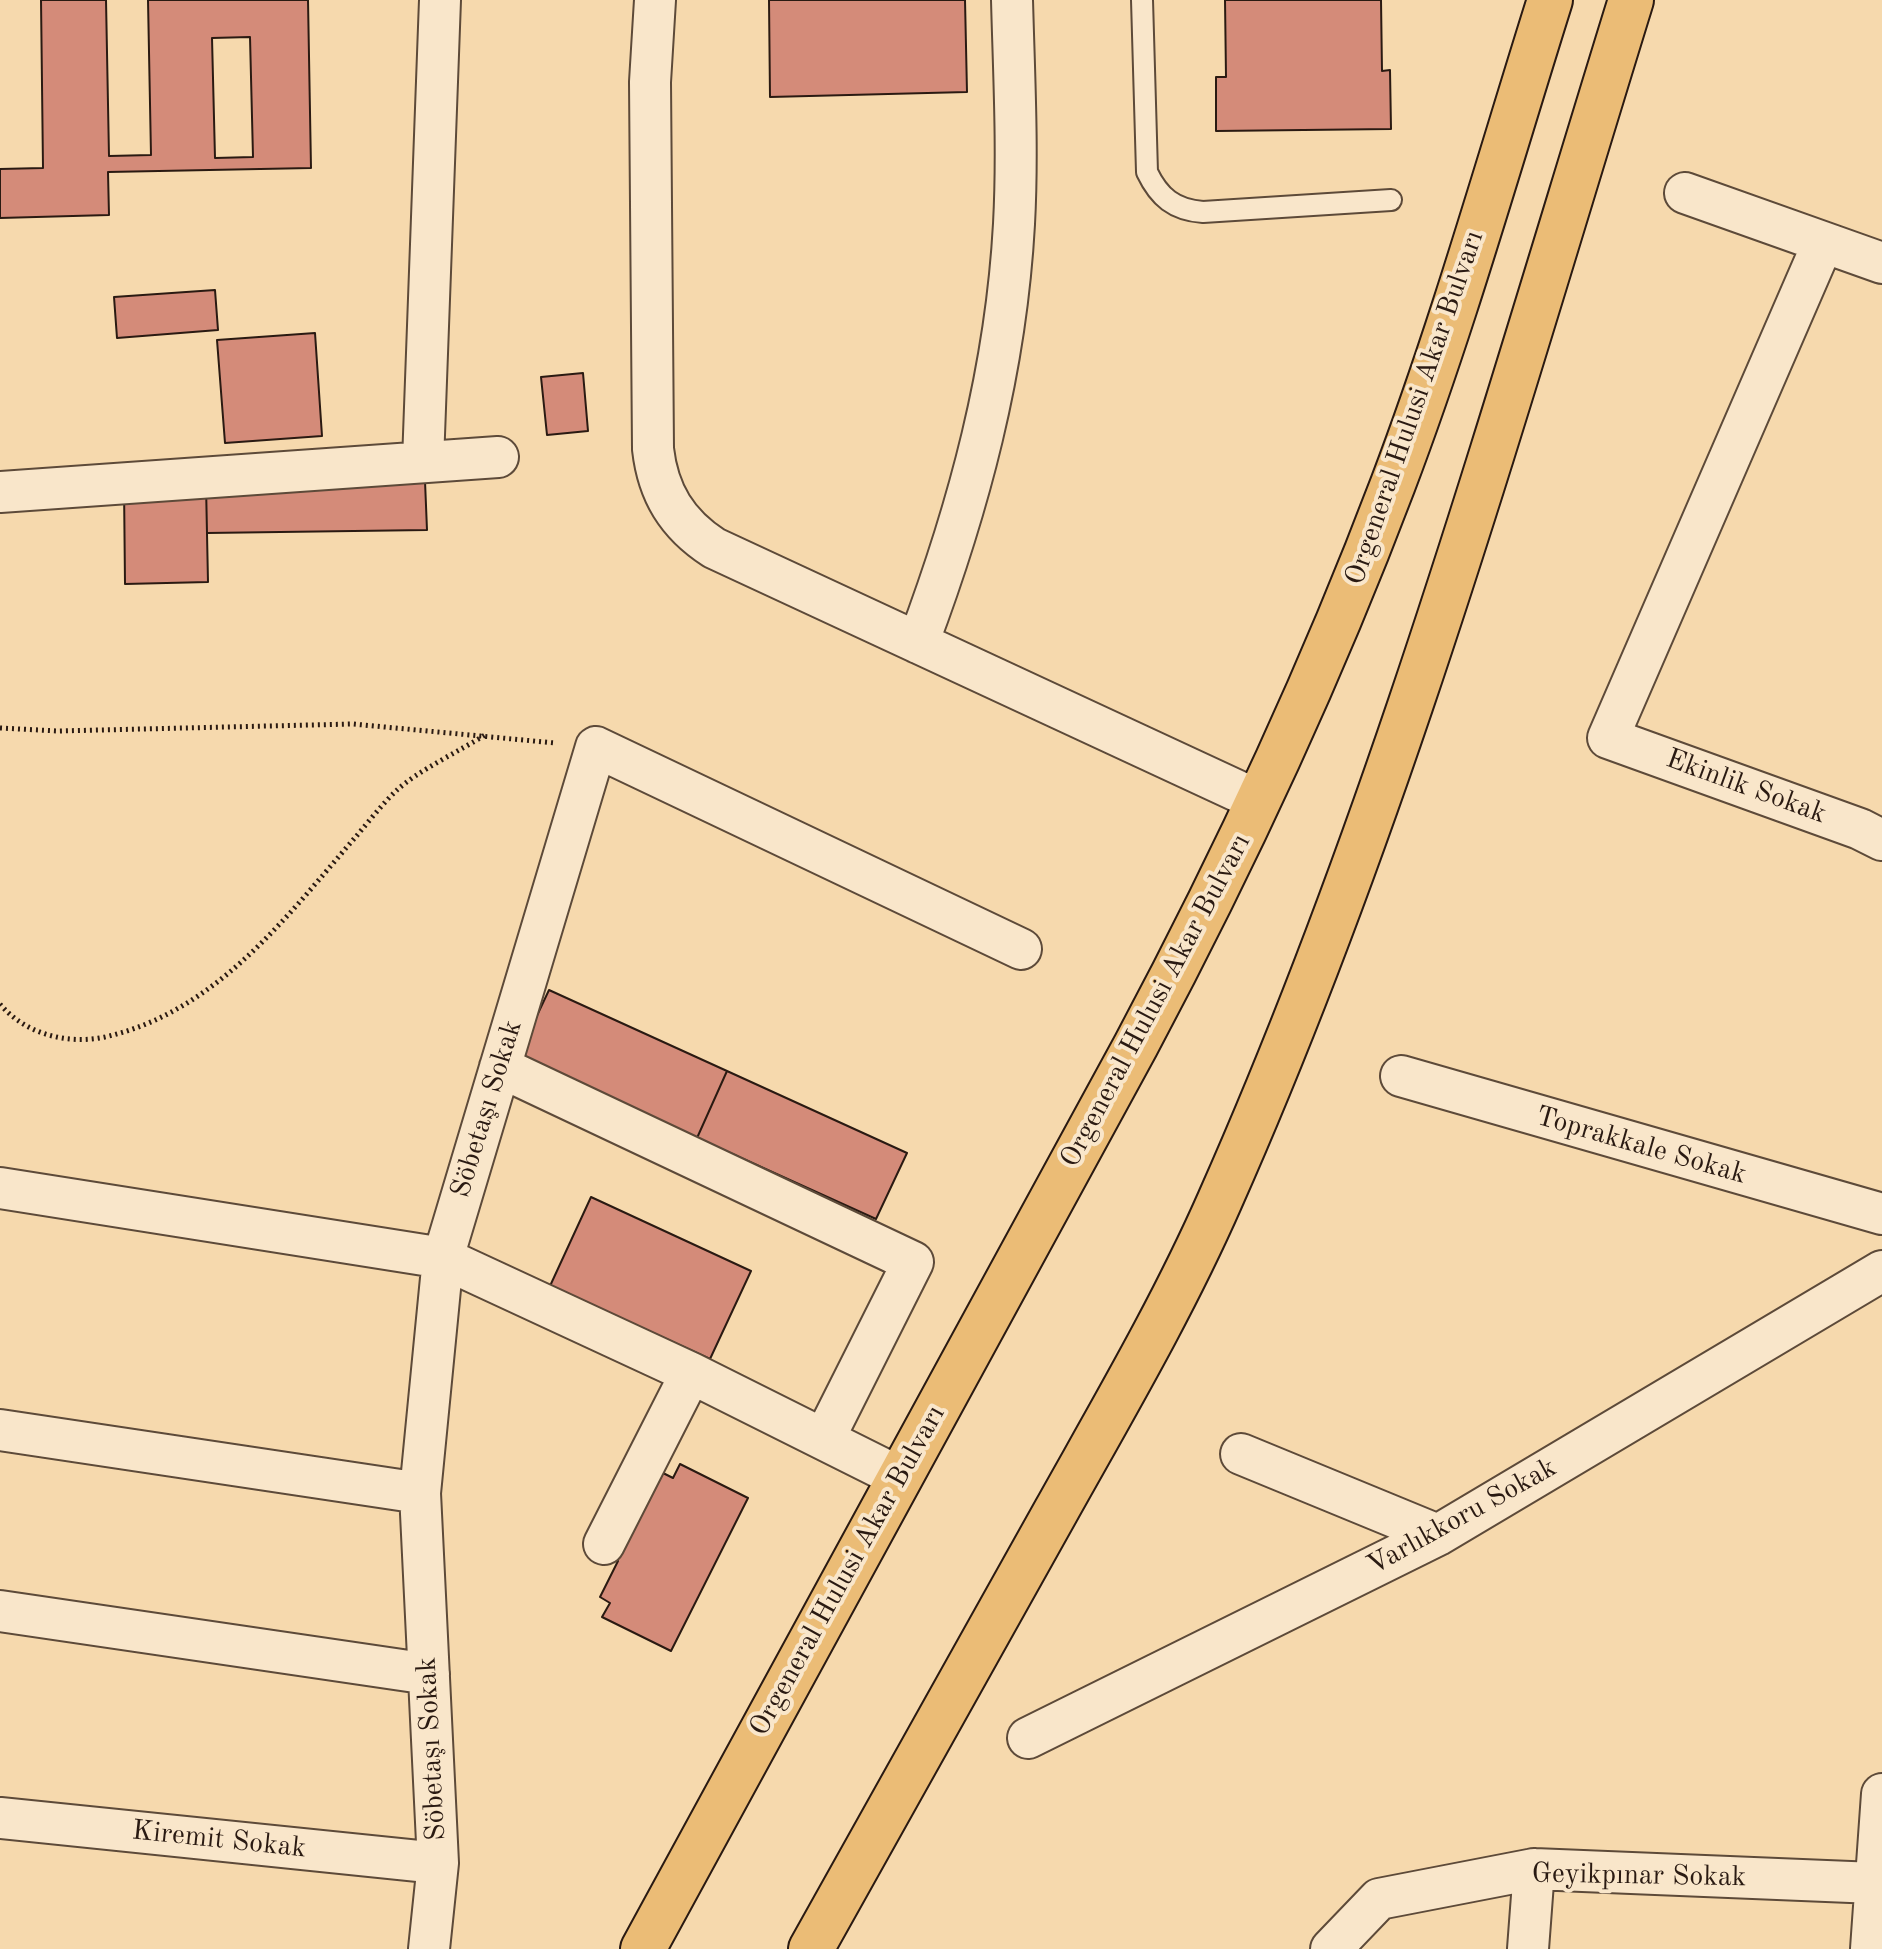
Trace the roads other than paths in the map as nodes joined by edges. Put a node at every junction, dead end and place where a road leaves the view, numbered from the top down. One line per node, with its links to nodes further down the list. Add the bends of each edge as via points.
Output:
1 (440, 0): 12 (street)
2 (655, 0): 14 (street, via 650,82 652,433 660,487 681,522 714,548)
3 (1012, 0): 14 (street, via 1016,167 1001,341 969,497)
4 (1142, 0): 8 (lane, via 1147,172 1166,200 1203,212)
5 (1550, 0): 15 (main road, Orgeneral Hulusi Akar Bulvarı, via 1394,481 1336,629)
6 (1631, 0): 42 (main road, via 1409,711 1273,1078 1154,1335)
7 (1685, 193): 9 (street)
8 (1391, 200)
9 (1823, 243): 10 (street); 16 (street, Ekinlik Sokak, via 1608,738)
10 (1882, 263)
11 (498, 457): 12 (street)
12 (423, 462): 13 (street)
13 (0, 492)
14 (918, 643): 15 (street)
15 (1259, 801): 28 (main road, Orgeneral Hulusi Akar Bulvarı, via 1193,939)
16 (1882, 840)
17 (1021, 949): 18 (street, Söbetaşı Sokak, via 596,747)
18 (500, 1067): 22 (street, Söbetaşı Sokak); 26 (street, via 913,1262)
19 (1401, 1076): 21 (street, Toprakkale Sokak)
20 (0, 1188): 22 (street)
21 (1882, 1214)
22 (443, 1258): 24 (street); 29 (street, Söbetaşı Sokak)
23 (1882, 1271): 30 (street, Varlıkkoru Sokak)
24 (691, 1373): 26 (street); 31 (street)
25 (0, 1430): 29 (street)
26 (824, 1439): 28 (street)
27 (1241, 1454): 30 (street)
28 (899, 1477): 41 (main road, Orgeneral Hulusi Akar Bulvarı)
29 (420, 1493): 33 (street, Söbetaşı Sokak)
30 (1438, 1535): 34 (street, Varlıkkoru Sokak)
31 (604, 1544)
32 (0, 1611): 33 (street)
33 (429, 1674): 37 (street, Söbetaşı Sokak)
34 (1028, 1738)
35 (1882, 1794): 39 (street)
36 (0, 1818): 37 (street, Kiremit Sokak)
37 (438, 1863): 40 (street, Söbetaşı Sokak)
38 (1534, 1869): 39 (street, Geyikpınar Sokak); 43 (street, Geyikpınar Sokak, via 1379,1899); 44 (street)
39 (1875, 1883): 45 (street)
40 (429, 1949)
41 (643, 1949)
42 (811, 1949)
43 (1331, 1949)
44 (1528, 1949)
45 (1871, 1949)

